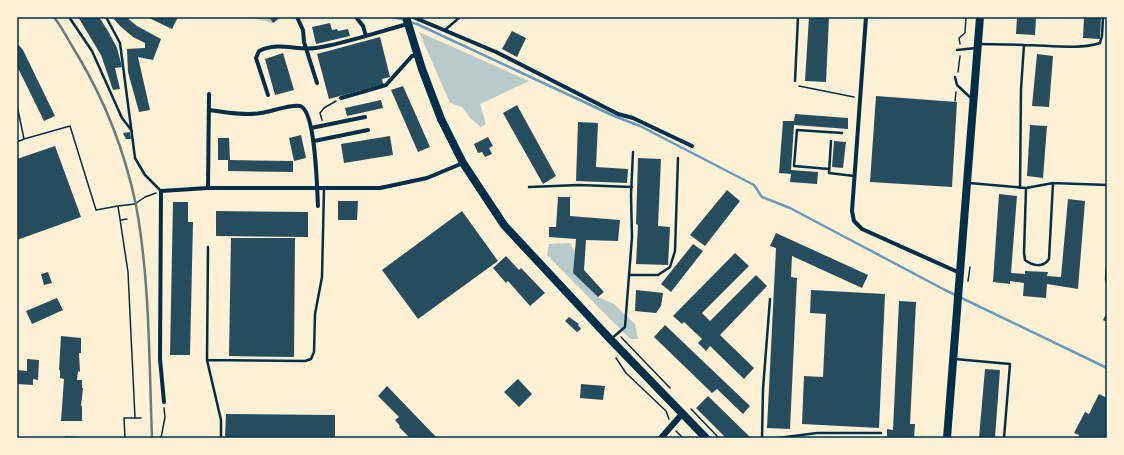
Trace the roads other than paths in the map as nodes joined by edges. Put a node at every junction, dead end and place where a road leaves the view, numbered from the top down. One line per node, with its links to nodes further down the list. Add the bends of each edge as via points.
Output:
1 (69, 17): 29 (lane, via 92,51 122,118)
2 (106, 17): 29 (lane, via 120,43)
3 (297, 17): 15 (street, via 303,30)
4 (356, 17): 12 (street, via 363,26)
5 (798, 17): 19 (lane)
6 (866, 17): 38 (street)
7 (980, 17): 14 (main road)
8 (1103, 17): 13 (lane, via 1100,43 1082,46)
9 (457, 18): 11 (lane)
10 (409, 21): 11 (street); 12 (street); 17 (main road)
11 (445, 30): 33 (street, via 496,52 618,114 633,118)
12 (366, 36): 15 (street, via 337,44)
13 (1024, 45): 14 (lane); 45 (lane)
14 (977, 46): 16 (lane); 24 (main road)
15 (306, 48): 20 (street); 22 (street, via 276,46 259,51 256,58)
16 (957, 50)
17 (415, 56): 23 (street, via 386,85); 36 (main road, via 441,119)
18 (955, 77): 24 (lane, via 956,85)
19 (795, 81)
20 (317, 83)
21 (209, 94): 25 (street)
22 (268, 95)
23 (341, 98)
24 (973, 100): 40 (main road)
25 (209, 110): 27 (street, via 260,113 300,106 304,109); 44 (street)
26 (365, 117): 27 (street)
27 (311, 128): 31 (street)
28 (368, 130): 31 (street)
29 (132, 132): 49 (lane, via 135,158 145,175)
30 (842, 133): 37 (lane, via 797,130 794,166)
31 (314, 141): 47 (street)
32 (831, 141): 37 (lane)
33 (692, 146)
34 (633, 152): 43 (lane)
35 (678, 158): 54 (lane, via 674,251 670,268 658,275)
36 (463, 163): 48 (street, via 426,178 380,188); 57 (main road, via 504,225)
37 (829, 169): 38 (lane, via 828,174)
38 (854, 176): 53 (street, via 854,222 862,229)
39 (1053, 182): 41 (lane); 46 (lane); 46 (lane, via 1049,259 1041,265 1031,264 1025,260)
40 (966, 183): 45 (lane); 53 (main road)
41 (1107, 185)
42 (529, 186): 43 (lane)
43 (632, 187): 54 (lane)
44 (208, 188): 47 (street); 49 (street)
45 (1020, 188): 46 (lane)
46 (1026, 188)
47 (317, 189): 48 (street); 50 (street)
48 (324, 189): 59 (lane, via 322,277 315,314 314,352 311,359)
49 (161, 191): 60 (street, via 160,359)
50 (318, 206)
51 (208, 247): 59 (lane)
52 (1107, 266): 55 (lane)
53 (960, 273): 58 (main road)
54 (630, 275): 57 (lane, via 625,327)
55 (1107, 282)
56 (770, 299): 66 (lane)
57 (611, 340): 61 (main road)
58 (953, 359): 68 (main road); 69 (lane, via 1010,364)
59 (207, 360): 64 (lane, via 221,420)
60 (164, 402)
61 (682, 414): 63 (street); 65 (main road)
62 (881, 433): 67 (lane, via 817,434)
63 (664, 437)
64 (221, 438)
65 (706, 438)
66 (762, 438)
67 (778, 438)
68 (947, 438)
69 (1004, 438)

